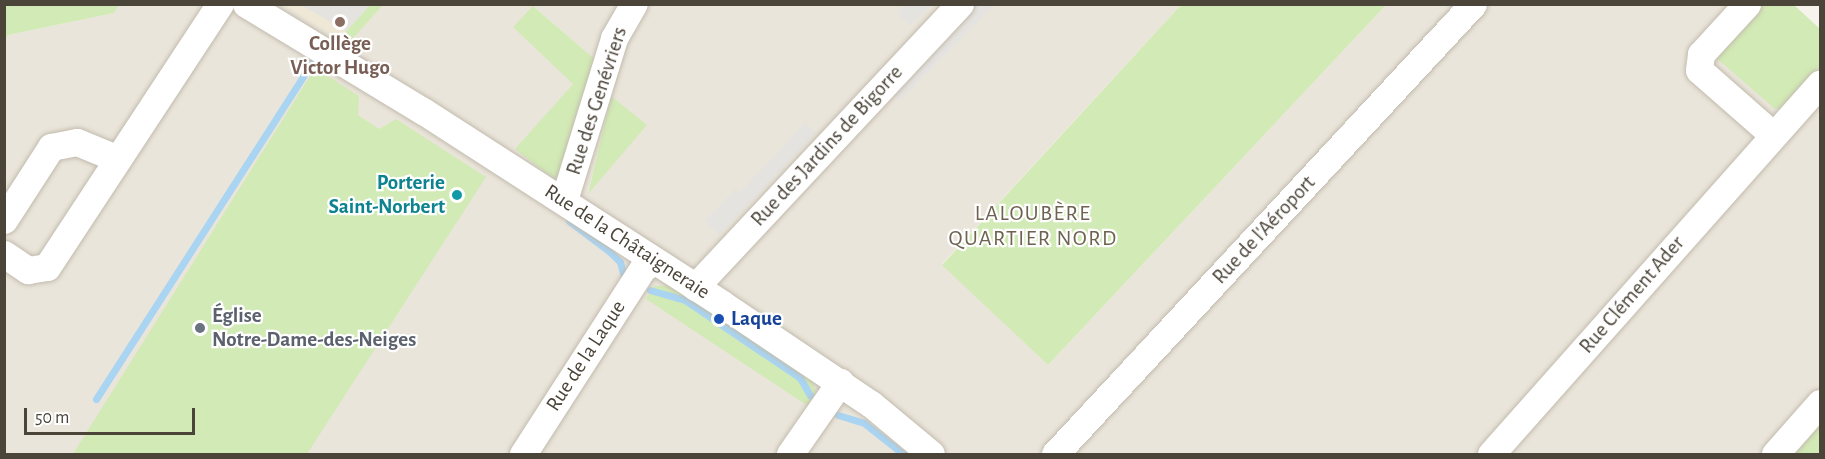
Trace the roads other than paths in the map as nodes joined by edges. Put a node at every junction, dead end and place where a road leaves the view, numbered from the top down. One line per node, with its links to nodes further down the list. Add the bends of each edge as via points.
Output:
1 (220, 4): 9 (street)
2 (246, 4): 10 (street, Rue de la Châtaigneraie)
3 (634, 4): 10 (street, Rue des Genévriers, via 614,38)
4 (960, 4): 14 (street, Rue des Jardins de Bigorre)
5 (1473, 4): 20 (street, Rue de l'Aéroport)
6 (1747, 4): 8 (street, via 1701,54 1699,70)
7 (1821, 84): 8 (street, Rue Clément Ader)
8 (1773, 135): 21 (street, Rue Clément Ader)
9 (118, 159): 11 (street, via 77,142 51,147); 12 (street, via 47,267 28,270)
10 (564, 200): 13 (street, Rue de la Châtaigneraie)
11 (4, 220)
12 (4, 254)
13 (653, 262): 14 (street, Rue de la Châtaigneraie); 17 (street, Rue de la Laque, via 643,268)
14 (695, 287): 15 (street, Rue de la Châtaigneraie)
15 (840, 382): 18 (street); 19 (street, Rue de la Châtaigneraie)
16 (1821, 403): 22 (street)
17 (523, 454)
18 (790, 454)
19 (931, 454)
20 (1055, 454)
21 (1491, 454)
22 (1774, 454)

